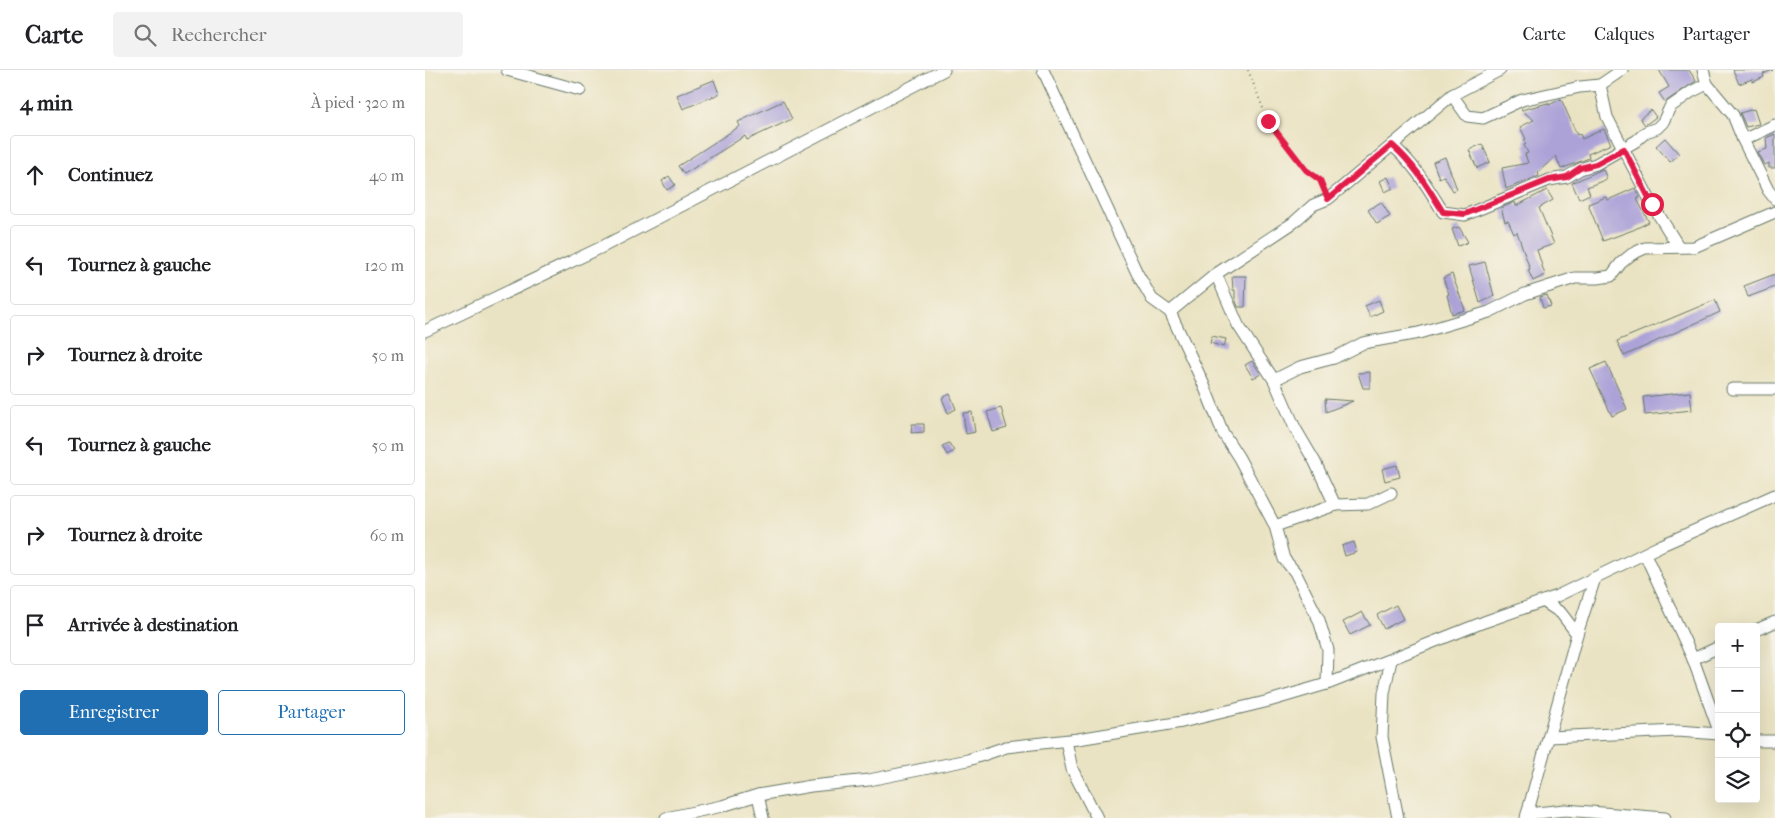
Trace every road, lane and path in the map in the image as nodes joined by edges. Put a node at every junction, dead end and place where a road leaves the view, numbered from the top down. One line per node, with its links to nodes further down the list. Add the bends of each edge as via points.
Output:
1 (507, 70): 10 (street)
2 (944, 70): 22 (street, via 600,248)
3 (1043, 70): 21 (street, via 1137,273 1152,299)
4 (1248, 70): 16 (path, via 1268,121 1306,170 1320,180)
5 (1500, 70): 11 (street)
6 (1622, 70): 9 (street)
7 (1703, 70): 8 (street)
8 (1707, 84): 13 (street, via 1733,115); 15 (street, via 1670,107 1657,128 1646,132)
9 (1601, 85): 11 (street, via 1522,100 1483,118 1467,116); 15 (street, via 1607,117)
10 (580, 90)
11 (1452, 95): 14 (street)
12 (1775, 125): 13 (street)
13 (1743, 140): 17 (street)
14 (1392, 145): 15 (street, via 1420,174 1443,212 1465,214 1549,180 1567,177); 16 (street)
15 (1624, 149): 19 (street)
16 (1328, 199): 20 (street, via 1313,205 1293,223)
17 (1775, 199)
18 (1775, 212): 19 (street, via 1694,247)
19 (1678, 246): 23 (street, via 1645,248 1621,263 1611,276 1575,278 1525,294 1489,312 1419,333 1363,343 1334,358 1300,367)
20 (1216, 274): 21 (street); 23 (street, via 1237,325)
21 (1170, 312): 29 (street, via 1223,433)
22 (425, 331)
23 (1274, 380): 28 (street)
24 (1732, 389): 25 (street)
25 (1775, 389)
26 (1391, 493): 28 (street, via 1368,504)
27 (1775, 495): 30 (street)
28 (1335, 505): 29 (street)
29 (1275, 526): 39 (street, via 1283,559 1295,572 1319,620 1328,650)
30 (1645, 554): 31 (street); 37 (street)
31 (1595, 578): 32 (street); 35 (street)
32 (1543, 601): 35 (street, via 1561,612); 38 (street)
33 (1775, 622): 34 (street)
34 (1760, 628)
35 (1577, 634): 42 (street)
36 (1715, 649): 37 (street)
37 (1693, 659): 40 (street)
38 (1391, 660): 39 (street); 51 (street, via 1384,693 1382,737)
39 (1327, 684): 43 (street, via 1269,702 1182,722)
40 (1715, 722)
41 (1715, 733): 42 (street, via 1678,731)
42 (1549, 737): 47 (street)
43 (1066, 741): 46 (street, via 1006,747 968,760 869,780); 50 (street, via 1072,769)
44 (1760, 741): 45 (street)
45 (1775, 741)
46 (758, 795): 48 (street); 49 (street)
47 (1527, 816): 52 (street, via 1565,810)
48 (667, 818)
49 (763, 818)
50 (1097, 818)
51 (1398, 818)
52 (1665, 818)

